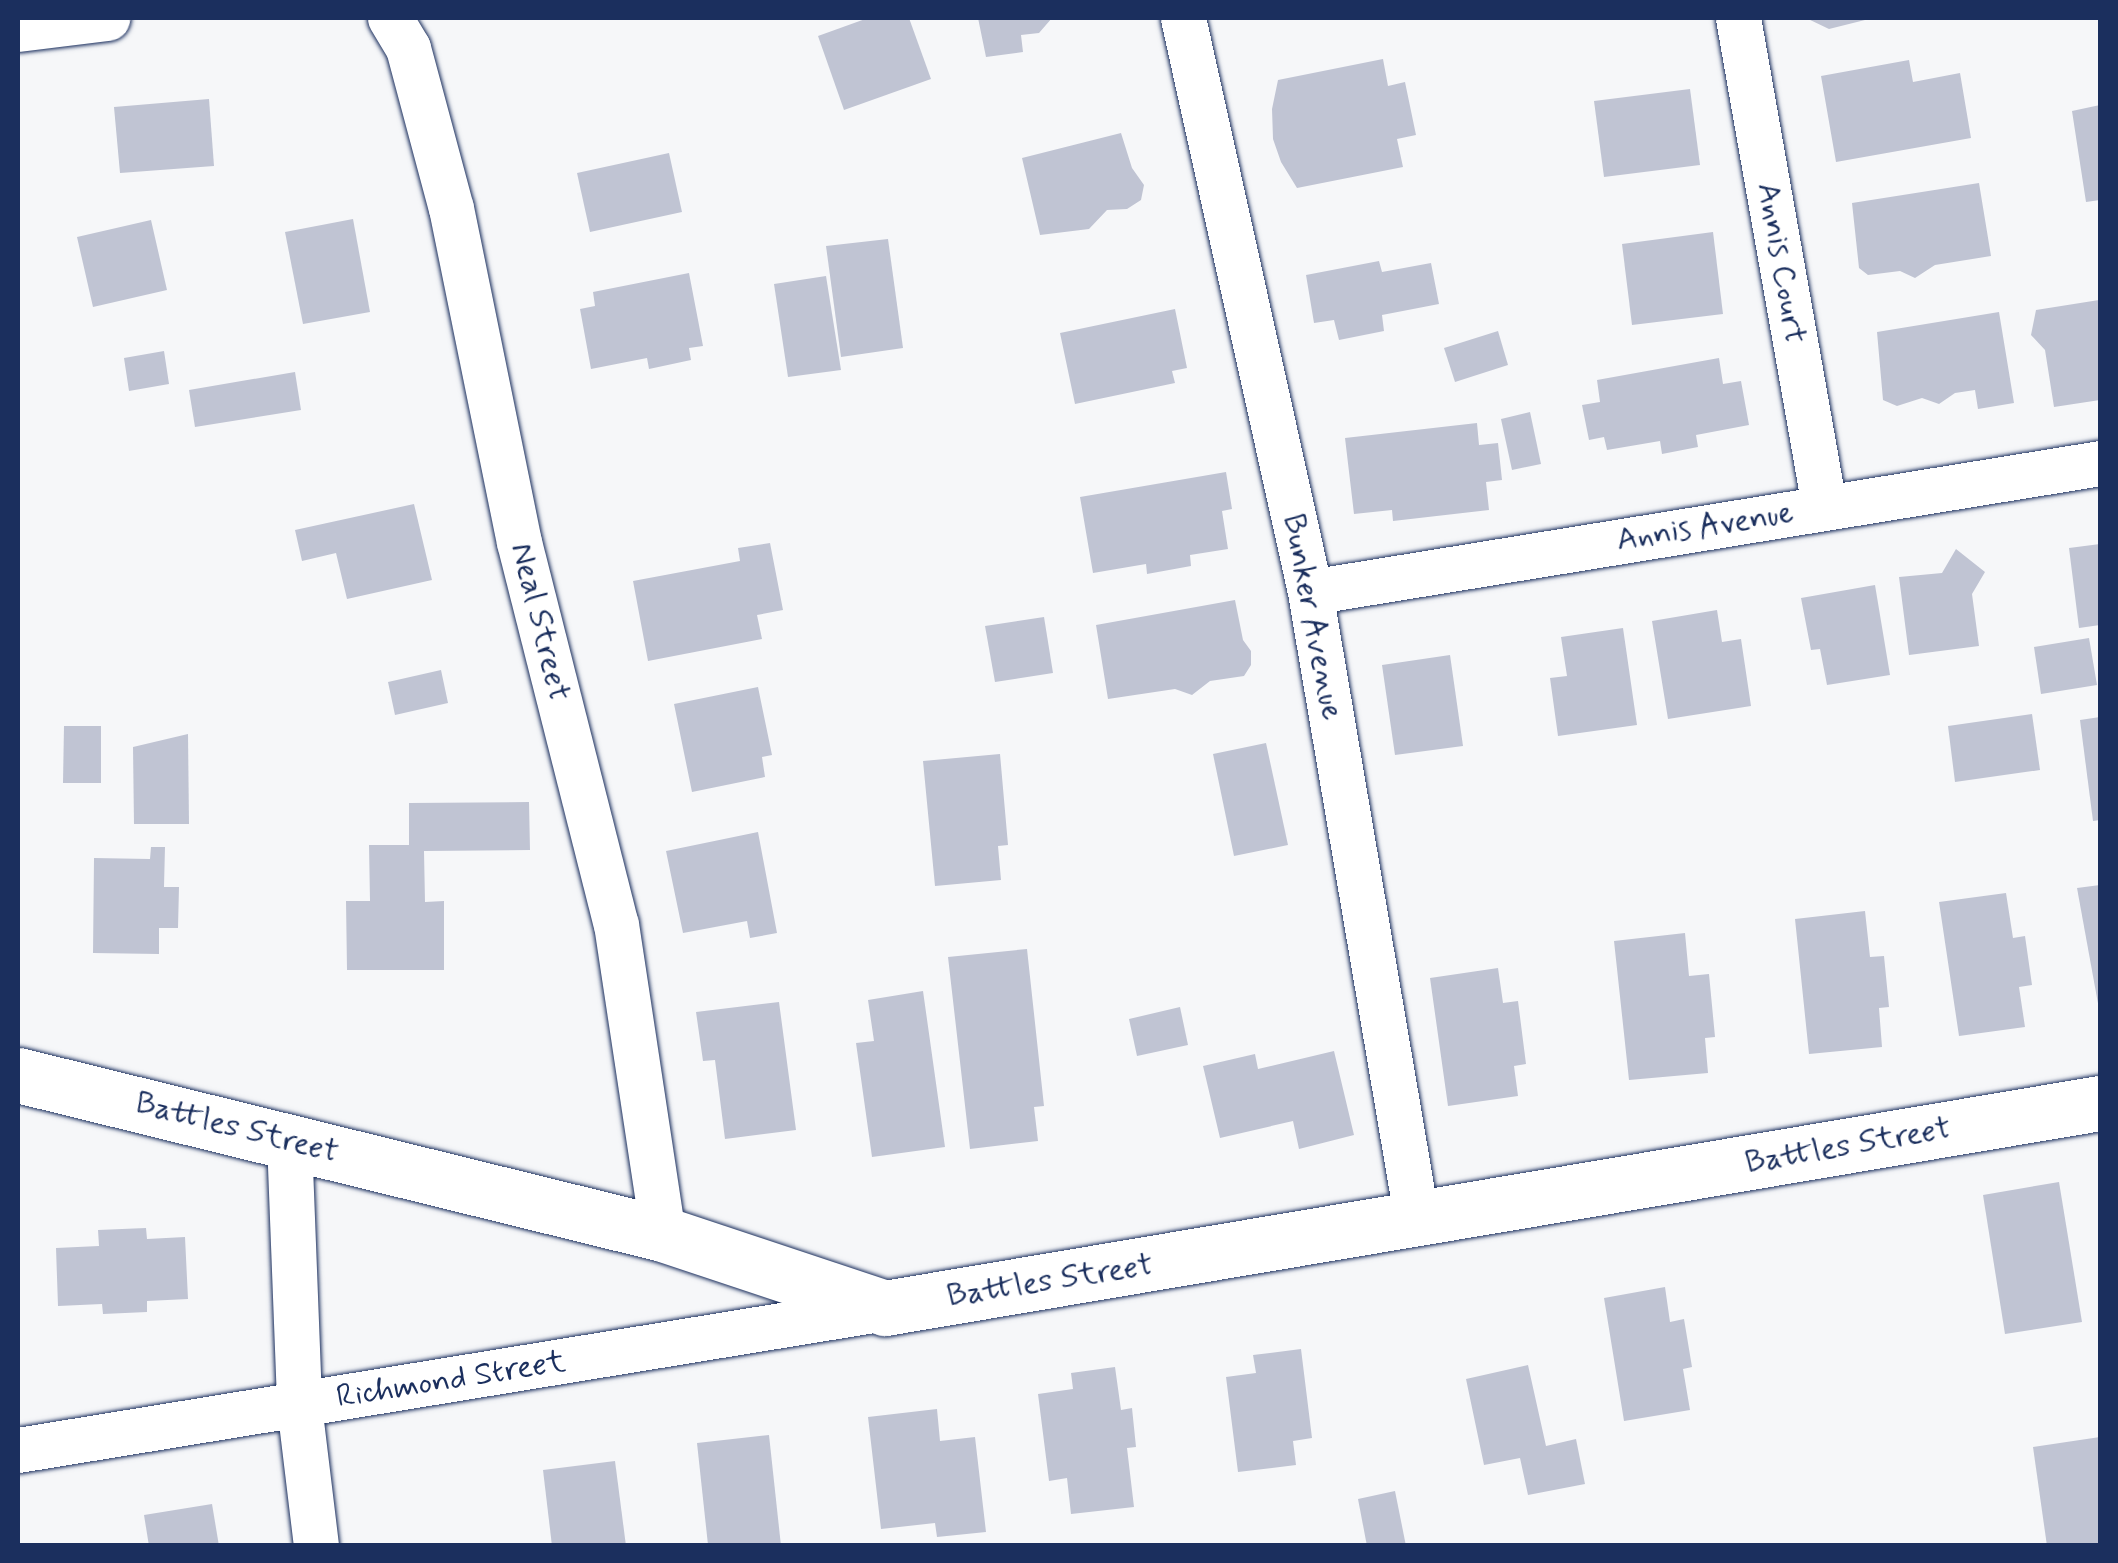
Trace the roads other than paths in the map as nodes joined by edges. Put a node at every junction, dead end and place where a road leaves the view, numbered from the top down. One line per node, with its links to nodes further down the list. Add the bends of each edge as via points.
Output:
1 (107, 18): 5 (street)
2 (390, 18): 13 (street, Neal Street, via 408,48 451,208 519,542 616,924)
3 (1183, 18): 8 (street, Bunker Avenue)
4 (1738, 18): 7 (street, Annis Court)
5 (18, 28)
6 (2100, 463): 7 (street, Annis Avenue)
7 (1824, 508): 8 (street, Annis Avenue)
8 (1310, 592): 12 (street, Bunker Avenue)
9 (18, 1075): 11 (street, Battles Street)
10 (2100, 1103): 12 (street, Battles Street)
11 (289, 1140): 13 (street, Battles Street); 15 (street)
12 (1418, 1221): 14 (street, Battles Street)
13 (663, 1234): 14 (street, Battles Street)
14 (885, 1308): 15 (street, Richmond Street)
15 (299, 1405): 16 (street, Richmond Street); 17 (street)
16 (18, 1450)
17 (316, 1546)

